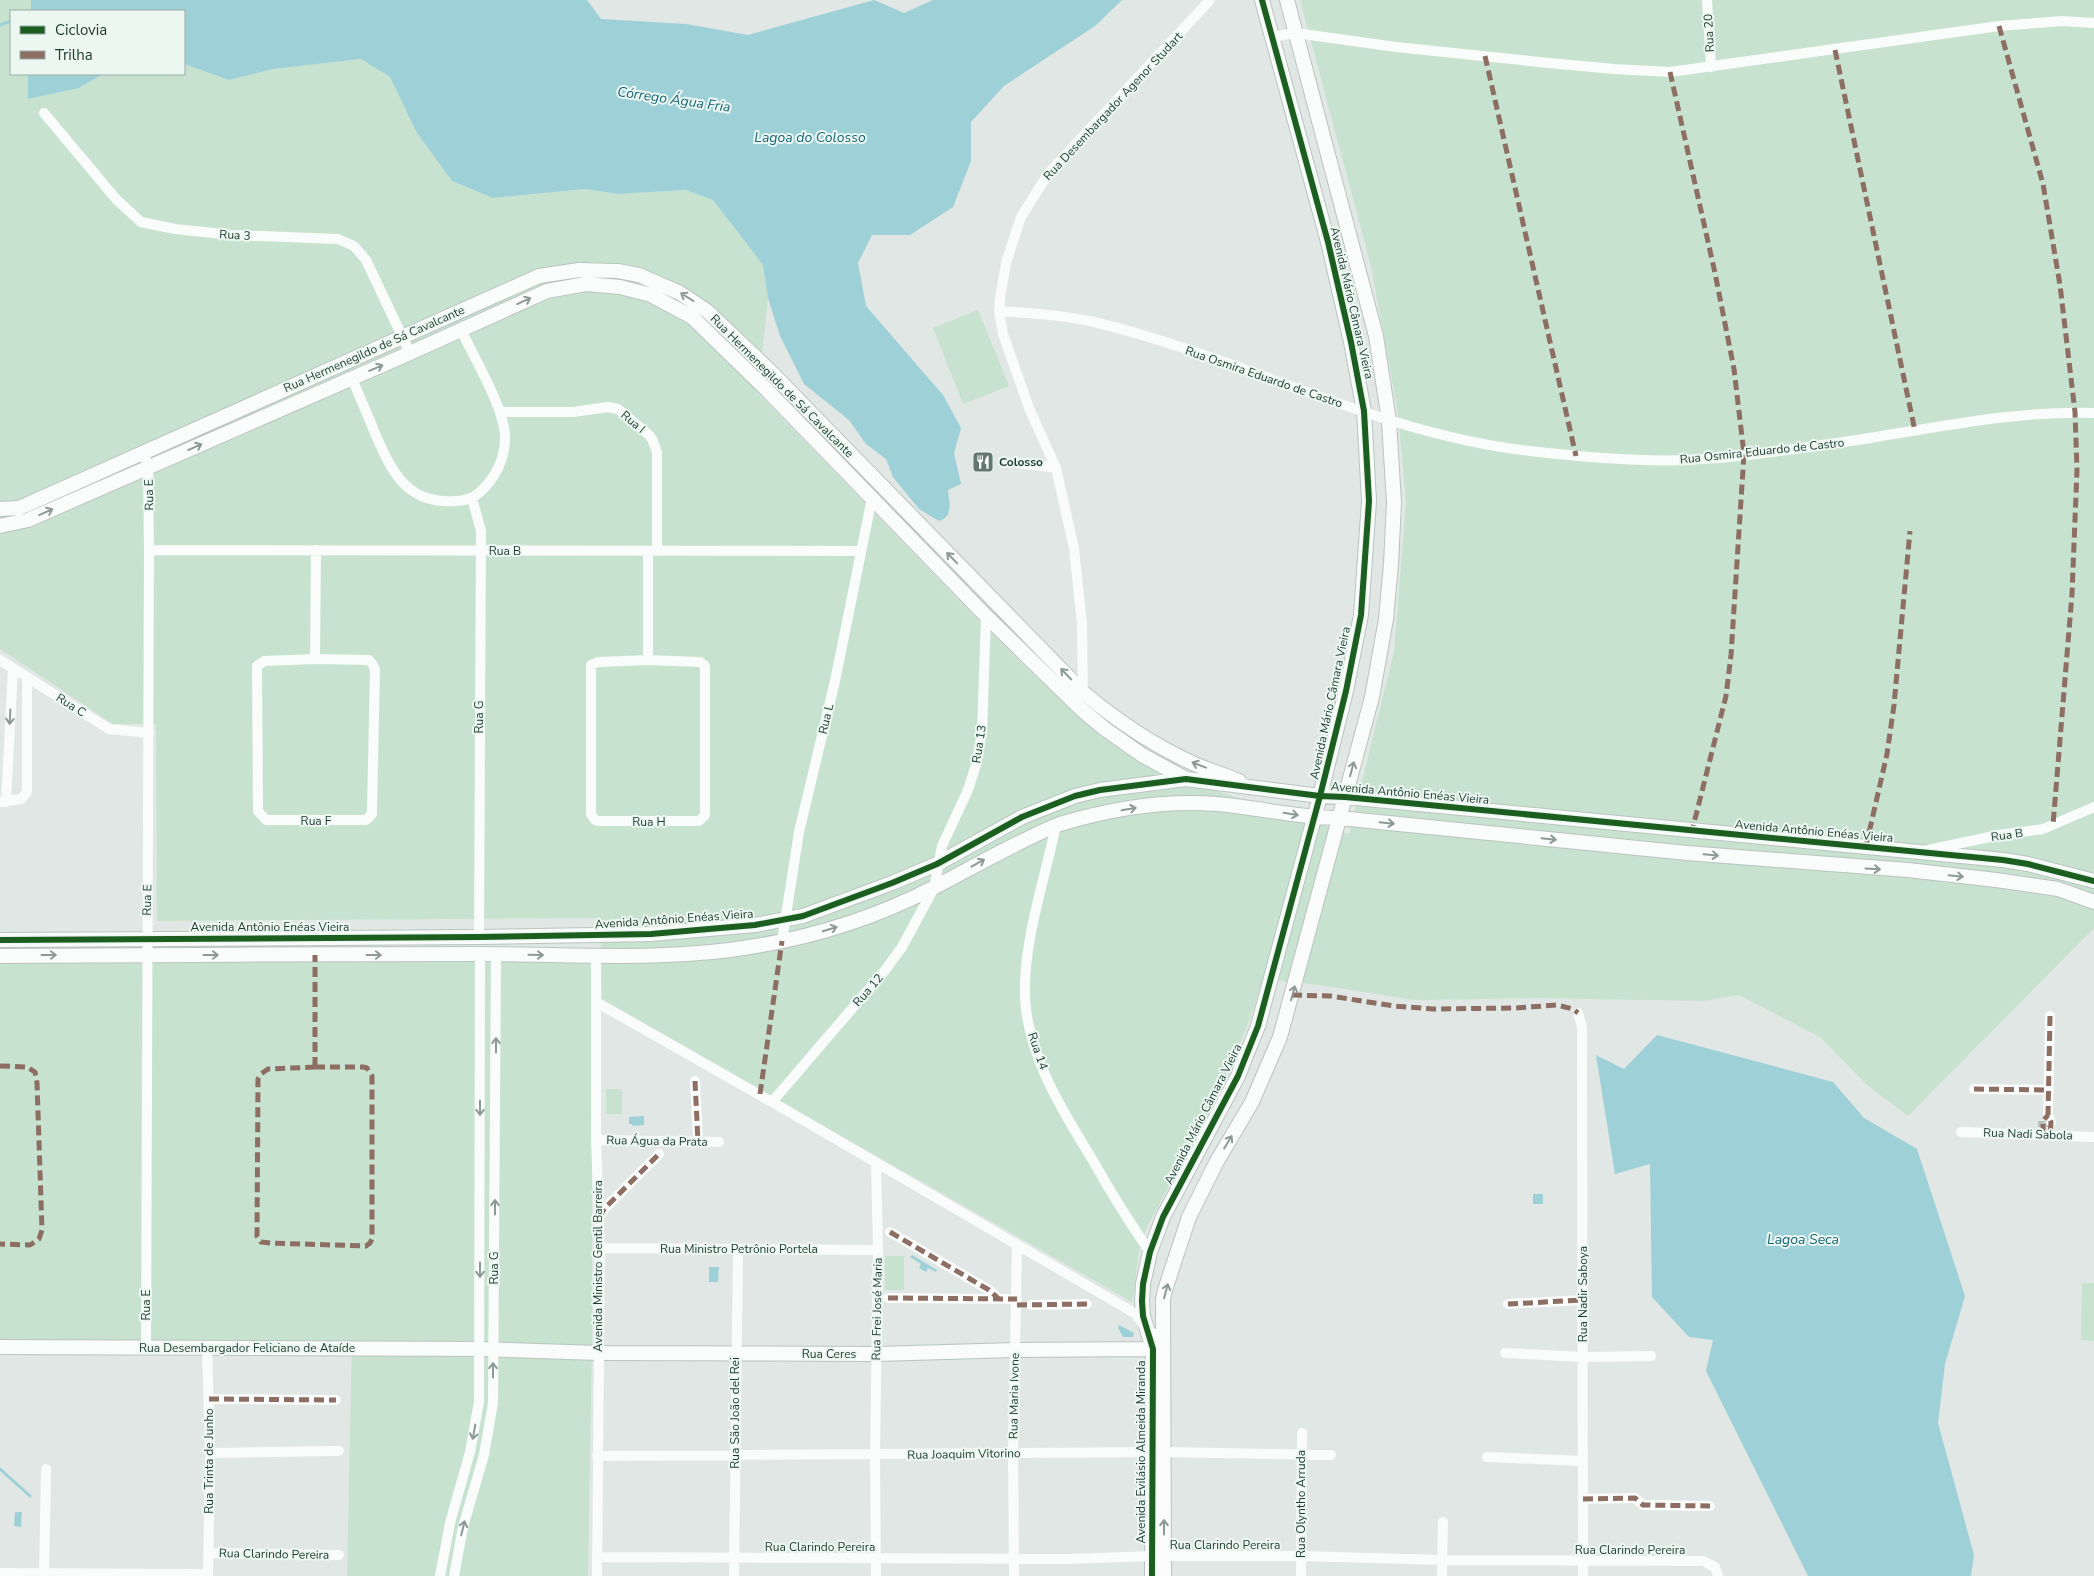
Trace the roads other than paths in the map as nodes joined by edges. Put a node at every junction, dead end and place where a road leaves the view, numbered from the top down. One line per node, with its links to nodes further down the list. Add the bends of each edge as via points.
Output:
1 (1210, 0): 10 (street, Rua Desembargador Agenor Studart, via 1078,140 1033,195 1020,217 1006,263)
2 (1262, 0): 7 (street, Avenida Mário Câmara Vieira)
3 (1287, 0): 6 (street, Avenida Mário Câmara Vieira)
4 (1707, 0): 8 (street, Rua 20)
5 (2094, 23): 8 (street, via 2062,22 1990,28)
6 (1296, 33): 7 (street); 8 (street, via 1396,47 1614,69 1670,72); 18 (street, Avenida Mário Câmara Vieira, via 1376,336)
7 (1272, 37): 15 (street, Avenida Mário Câmara Vieira, via 1328,242)
8 (1711, 67)
9 (44, 113): 12 (street, Rua 3, via 116,199 141,222 175,230 232,236 338,239 354,246 366,260)
10 (999, 311): 15 (street, Rua Osmira Eduardo de Castro, via 1094,322 1173,345); 21 (street, Rua Desembargador Agenor Studart, via 1003,334 1029,408)
11 (461, 330): 13 (street, Rua Hermenegildo de Sá Cavalcante); 16 (street); 23 (street, Rua Hermenegildo de Sá Cavalcante, one-way to 23, via 554,288 597,284 651,295 692,318 768,390)
12 (402, 336): 13 (street, Rua 3); 19 (street, Rua Hermenegildo de Sá Cavalcante); 41 (street, Rua Hermenegildo de Sá Cavalcante, one-way to 12, via 768,369 707,311 680,293 639,275 579,270 555,272)
13 (410, 353): 14 (street, Rua Hermenegildo de Sá Cavalcante, one-way to 13)
14 (352, 378): 19 (street, Rua Hermenegildo de Sá Cavalcante, one-way to 14); 22 (street, via 390,467 407,487 422,497 438,501)
15 (1364, 411): 18 (street, Rua Osmira Eduardo de Castro); 46 (street, Avenida Mário Câmara Vieira, via 1369,501 1360,615 1346,691)
16 (500, 412): 22 (street, via 505,433 501,462 481,492); 29 (street, Rua I, via 573,412 608,407 618,409 638,425 656,447)
17 (2094, 413): 18 (street, Rua Osmira Eduardo de Castro, via 1986,419 1836,443 1679,460 1528,451 1461,440)
18 (1388, 421): 47 (street, Avenida Mário Câmara Vieira, one-way to 18, via 1372,697 1386,619 1394,503)
19 (146, 460): 24 (street, Rua Hermenegildo de Sá Cavalcante, via 18,508); 25 (street, Rua Hermenegildo de Sá Cavalcante, one-way to 19, via 21,523); 26 (street, Rua E)
20 (1018, 463): 21 (street)
21 (1056, 468): 41 (street, Rua Desembargador Agenor Studart, via 1074,548 1082,624)
22 (472, 498): 28 (street, Rua G, via 480,525)
23 (872, 498): 30 (street, Rua L); 31 (street, Rua Hermenegildo de Sá Cavalcante)
24 (1, 509): 25 (street)
25 (0, 528)
26 (149, 550): 27 (street, Rua B); 43 (street, Rua E)
27 (316, 550): 28 (street, Rua B); 32 (street)
28 (480, 551): 29 (street, Rua B); 59 (street, Rua G)
29 (652, 551): 30 (street, Rua B); 34 (street)
30 (860, 551): 58 (street, Rua L, via 799,832)
31 (986, 616): 42 (street, Rua Hermenegildo de Sá Cavalcante); 54 (street, Rua 13, via 978,753 968,790)
32 (315, 659): 32 (street, Rua F, via 261,661 257,666 259,814 266,820 366,820 372,814 375,670 369,660)
33 (0, 660): 36 (street, Rua C)
34 (648, 660): 34 (street, Rua H, via 591,665 592,817 598,821 699,821 705,815 705,666 700,662)
35 (0, 665): 37 (street)
36 (13, 669): 38 (street, Rua C); 40 (street)
37 (0, 671)
38 (27, 677): 43 (street, Rua C, via 109,729); 48 (street, via 28,788 24,798)
39 (0, 685): 40 (street)
40 (11, 692): 48 (street, one-way to 48)
41 (1084, 693): 42 (street, Rua Desembargador Agenor Studart); 45 (street, Rua Hermenegildo de Sá Cavalcante, one-way to 41, via 1189,762 1149,741)
42 (1080, 709): 44 (street, Rua Hermenegildo de Sá Cavalcante, via 1142,755)
43 (149, 733): 60 (street, Rua E)
44 (1186, 779): 45 (street, Avenida Antônio Enéas Vieira); 54 (street, Avenida Antônio Enéas Vieira, via 1100,790 1044,807)
45 (1261, 789): 46 (street, Avenida Antônio Enéas Vieira)
46 (1320, 796): 47 (street, Avenida Antônio Enéas Vieira); 50 (street, Avenida Mário Câmara Vieira)
47 (1345, 797): 51 (street, Avenida Mário Câmara Vieira); 53 (street, Avenida Antônio Enéas Vieira)
48 (3, 802)
49 (2094, 807): 53 (street, Rua B, via 2043,829)
50 (1314, 818): 51 (street); 52 (street, one-way to 50, via 1096,814 1179,802 1234,806); 89 (street, Avenida Mário Câmara Vieira, via 1258,1026 1238,1076 1163,1217)
51 (1339, 818): 57 (street, one-way to 57, via 1687,853 1908,870 2058,889); 97 (street, Avenida Mário Câmara Vieira, one-way to 51, via 1163,1299 1189,1217 1252,1102 1280,1037)
52 (1056, 825): 56 (street, one-way to 52, via 994,854); 89 (street, Rua 14, via 1026,972 1027,1017 1055,1095)
53 (1917, 852): 55 (street, Avenida Antônio Enéas Vieira, via 2028,864)
54 (937, 864): 56 (street, Rua 12); 58 (street, Avenida Antônio Enéas Vieira, via 849,900)
55 (2094, 881)
56 (934, 888): 62 (street, one-way to 56, via 829,930 882,912); 74 (street, Rua 12, via 892,962)
57 (2094, 902)
58 (785, 920): 59 (street, Avenida Antônio Enéas Vieira, via 651,934); 62 (street, Rua L)
59 (479, 937): 60 (street, Avenida Antônio Enéas Vieira)
60 (147, 939): 61 (street, Avenida Antônio Enéas Vieira); 65 (street, Rua E)
61 (0, 940)
62 (782, 941): 66 (street, via 680,955)
63 (480, 954): 64 (street); 65 (street, one-way to 63); 101 (street, Rua G, one-way to 101)
64 (496, 954): 66 (street, one-way to 66); 101 (street, Rua G, one-way to 64)
65 (147, 955): 67 (street, one-way to 65); 99 (street, Rua E)
66 (596, 955): 68 (street, Avenida Ministro Gentil Barreira)
67 (0, 956)
68 (596, 1002): 74 (street); 78 (street, Avenida Ministro Gentil Barreira)
69 (1578, 1013): 92 (street, Rua Nadir Saboya, via 1582,1027)
70 (2050, 1016): 73 (street)
71 (695, 1081): 79 (street)
72 (1974, 1089): 73 (street)
73 (2048, 1090): 75 (street)
74 (772, 1102): 82 (street)
75 (2047, 1126): 76 (street, Rua Nadi Sabola); 77 (street, Rua Nadi Sabola)
76 (1961, 1132)
77 (2094, 1137)
78 (596, 1140): 79 (street, Rua Água da Prata); 83 (street, Avenida Ministro Gentil Barreira)
79 (698, 1142): 80 (street, Rua Água da Prata)
80 (719, 1142)
81 (659, 1154): 83 (street)
82 (876, 1163): 85 (street); 88 (street, Rua Frei José Maria)
83 (599, 1217): 86 (street, Avenida Ministro Gentil Barreira)
84 (890, 1232): 91 (street)
85 (1017, 1245): 93 (street, Rua Maria Ivone); 96 (street, via 1136,1314)
86 (600, 1248): 87 (street, Rua Ministro Petrônio Portela); 104 (street, Avenida Ministro Gentil Barreira)
87 (738, 1249): 88 (street, Rua Ministro Petrônio Portela); 106 (street, Rua São João del Rei)
88 (878, 1250): 107 (street, Rua Frei José Maria)
89 (1150, 1252): 96 (street, Avenida Mário Câmara Vieira, via 1142,1302)
90 (888, 1298): 91 (street)
91 (999, 1299): 93 (street)
92 (1583, 1300): 95 (street); 109 (street, Rua Nadir Saboya)
93 (1022, 1303): 94 (street); 102 (street, Rua Maria Ivone)
94 (1087, 1304)
95 (1508, 1304)
96 (1146, 1329): 97 (street); 103 (street, Avenida Evilásio Almeida Miranda)
97 (1163, 1339): 103 (street, Avenida Evilásio Almeida Miranda)
98 (0, 1347): 99 (street, Rua Desembargador Feliciano de Ataíde)
99 (146, 1347): 100 (street, Rua Desembargador Feliciano de Ataíde)
100 (207, 1347): 101 (street, Rua Desembargador Feliciano de Ataíde); 110 (street, Rua Trinta de Junho)
101 (487, 1349): 104 (street, Rua Ceres); 141 (street, Rua G, one-way to 141, via 470,1452 450,1523); 142 (street, Rua G, one-way to 101, via 463,1527 484,1455 493,1404)
102 (1015, 1350): 103 (street, Rua Ceres); 107 (street, Rua Ceres); 115 (street, Rua Maria Ivone)
103 (1158, 1351): 116 (street, Avenida Evilásio Almeida Miranda)
104 (599, 1353): 106 (street, Rua Ceres); 119 (street, Avenida Ministro Gentil Barreira)
105 (1505, 1353): 109 (street)
106 (735, 1354): 107 (street, Rua Ceres); 120 (street, Rua São João del Rei)
107 (877, 1354): 121 (street, Rua Frei José Maria)
108 (1651, 1356): 109 (street)
109 (1583, 1357): 123 (street, Rua Nadir Saboya)
110 (209, 1399): 111 (street); 114 (street, Rua Trinta de Junho)
111 (336, 1400)
112 (1302, 1433): 117 (street, Rua Olyntho Arruda)
113 (339, 1452): 114 (street)
114 (210, 1453): 128 (street, Rua Trinta de Junho)
115 (1013, 1453): 116 (street, Rua Joaquim Vitorino); 121 (street, Rua Joaquim Vitorino); 135 (street, Rua Maria Ivone)
116 (1158, 1453): 117 (street, Rua Joaquim Vitorino); 130 (street, Avenida Evilásio Almeida Miranda)
117 (1301, 1454): 118 (street, Rua Joaquim Vitorino); 131 (street, Rua Olyntho Arruda)
118 (1331, 1455)
119 (597, 1456): 120 (street, Rua Joaquim Vitorino); 132 (street, Avenida Ministro Gentil Barreira)
120 (735, 1456): 121 (street, Rua Joaquim Vitorino); 133 (street, Rua São João del Rei)
121 (875, 1456): 134 (street, Rua Frei José Maria)
122 (1487, 1457): 123 (street)
123 (1583, 1461): 125 (street, Rua Nadir Saboya)
124 (46, 1469): 139 (street)
125 (1583, 1499): 126 (street, via 1635,1498 1643,1505); 137 (street, Rua Nadir Saboya)
126 (1710, 1506)
127 (1443, 1522): 136 (street)
128 (209, 1553): 129 (street, Rua Clarindo Pereira); 140 (street, Rua Trinta de Junho)
129 (339, 1555)
130 (1158, 1556): 131 (street, Rua Clarindo Pereira); 135 (street, Rua Clarindo Pereira); 147 (street, Avenida Evilásio Almeida Miranda); 148 (street, Avenida Evilásio Almeida Miranda)
131 (1301, 1556): 136 (street, Rua Clarindo Pereira); 149 (street, Rua Olyntho Arruda)
132 (597, 1557): 133 (street, Rua Clarindo Pereira); 143 (street, Avenida Ministro Gentil Barreira)
133 (734, 1558): 134 (street, Rua Clarindo Pereira); 144 (street, Rua São João del Rei)
134 (876, 1558): 135 (street, Rua Clarindo Pereira); 145 (street, Rua Frei José Maria)
135 (1014, 1559): 146 (street, Rua Maria Ivone)
136 (1443, 1560): 137 (street, Rua Clarindo Pereira); 150 (street)
137 (1583, 1561): 151 (street, Rua Nadir Saboya); 152 (street, Rua Clarindo Pereira, via 1703,1561 1714,1567)
138 (0, 1573): 139 (street)
139 (44, 1575): 140 (street)
140 (208, 1575)
141 (440, 1576)
142 (454, 1576)
143 (597, 1576)
144 (734, 1576)
145 (876, 1576)
146 (1014, 1576)
147 (1152, 1576)
148 (1164, 1576)
149 (1301, 1576)
150 (1442, 1576)
151 (1583, 1576)
152 (1718, 1576)

